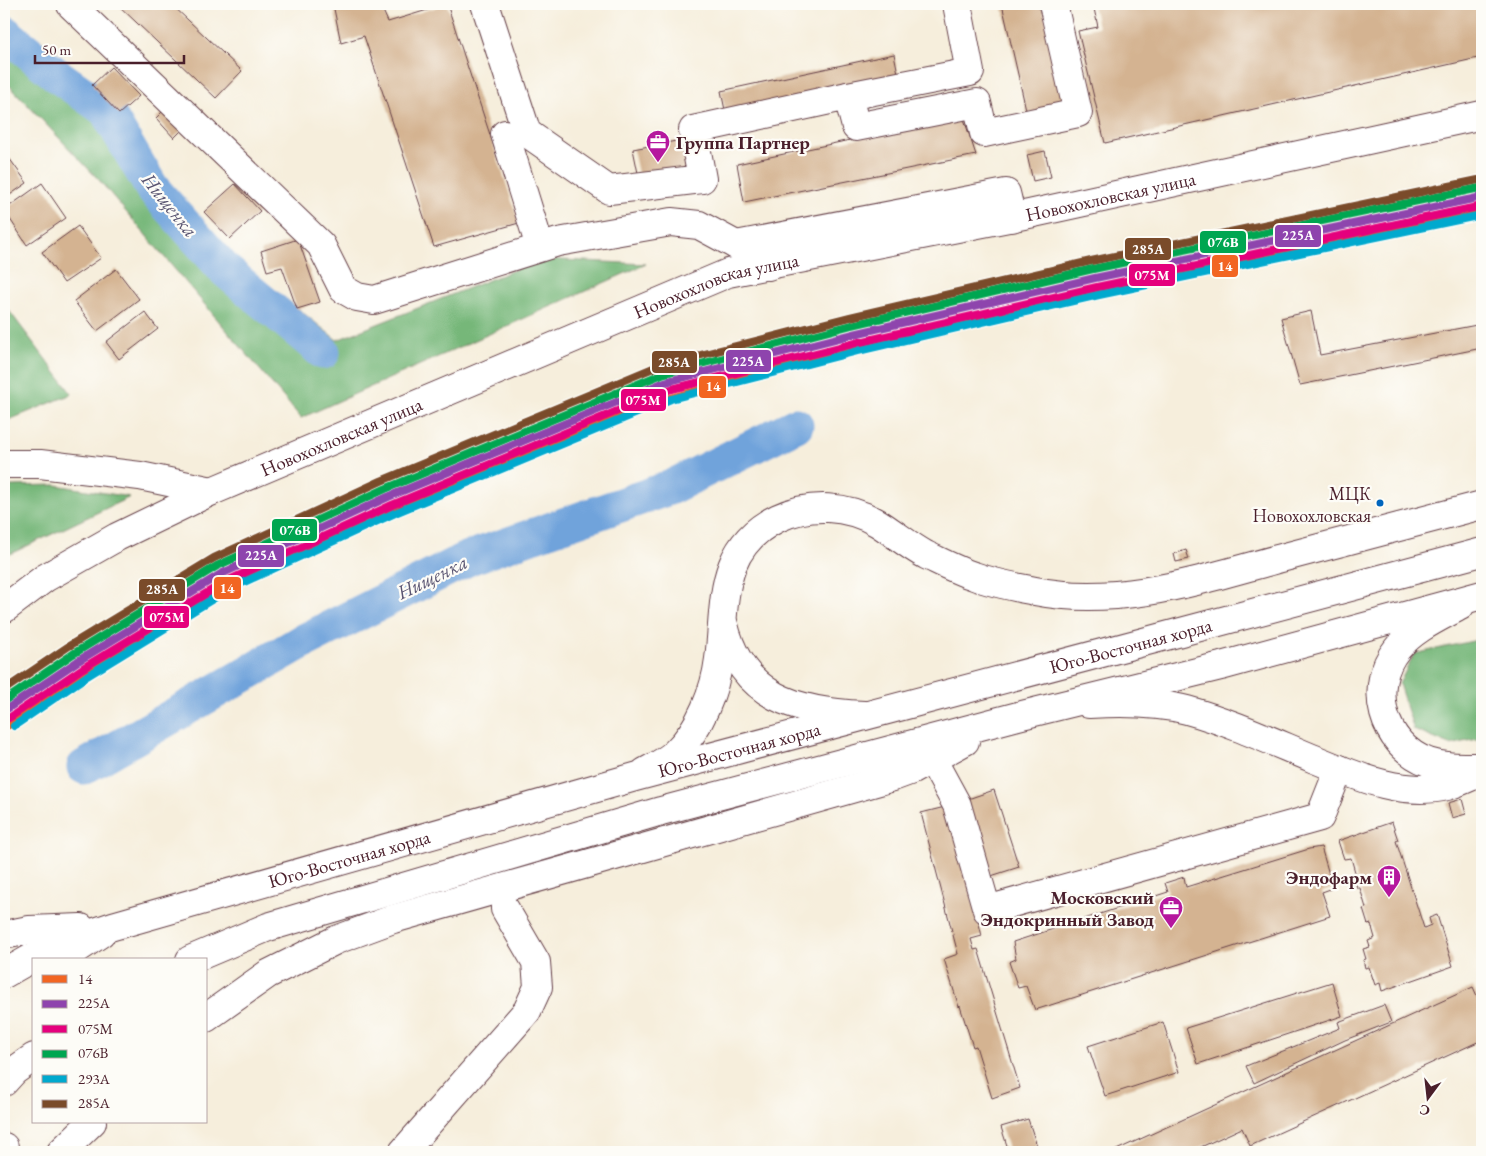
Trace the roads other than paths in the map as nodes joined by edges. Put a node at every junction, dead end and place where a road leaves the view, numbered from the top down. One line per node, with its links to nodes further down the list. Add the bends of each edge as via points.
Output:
1 (71, 4): 12 (main road, via 321,245 343,289 357,298 374,300)
2 (485, 4): 6 (main road, via 527,133 609,190 702,179 693,130)
3 (957, 4): 5 (main road)
4 (1053, 4): 7 (main road, via 1078,113 984,133)
5 (970, 72): 6 (main road); 7 (main road)
6 (848, 96): 7 (main road, via 856,127)
7 (977, 103)
8 (1482, 115): 10 (main road, Новохохловская улица)
9 (504, 134): 12 (main road)
10 (1012, 218): 11 (main road, via 1006,194); 13 (main road, Новохохловская улица)
11 (736, 245): 12 (main road, via 699,225 671,222); 13 (main road)
12 (540, 248)
13 (768, 266): 15 (main road, Новохохловская улица, via 728,273)
14 (4, 464): 15 (main road, via 40,464 140,476)
15 (212, 491): 20 (main road, Новохохловская улица, via 118,537 45,578)
16 (1482, 505): 19 (main road, via 1191,582 1137,594 1083,597 1037,591 973,576 923,554 860,514 843,509 808,509 791,512 775,520 748,542 729,572)
17 (1482, 552): 22 (main road, Юго-Восточная хорда)
18 (1480, 596): 21 (main road); 25 (main road, via 1410,635 1387,665 1381,701 1384,719 1408,750 1447,768)
19 (722, 606): 22 (main road, via 728,641 745,671 757,684 787,702 804,707 833,714); 28 (main road, via 718,661 701,717 677,751 661,764)
20 (4, 609)
21 (1063, 705): 23 (main road); 26 (main road, via 1151,704 1186,710 1227,723)
22 (865, 715): 28 (main road, Юго-Восточная хорда)
23 (1018, 716): 24 (main road); 33 (main road, via 662,812 268,926)
24 (932, 759): 26 (main road, via 957,805 987,910 1320,817); 35 (main road, via 893,778 393,919 336,940 268,974)
25 (1482, 767)
26 (1339, 769): 27 (main road, via 1391,786 1418,789 1447,786)
27 (1482, 772)
28 (635, 777): 30 (main road, Юго-Восточная хорда)
29 (505, 909): 42 (main road, via 536,962 538,987 527,1011)
30 (113, 926): 31 (main road, via 29,930); 32 (main road); 34 (main road, Юго-Восточная хорда, via 51,947)
31 (4, 935)
32 (68, 958)
33 (195, 958)
34 (4, 974)
35 (208, 1017)
36 (32, 1058): 37 (main road)
37 (4, 1082)
38 (90, 1124): 41 (main road)
39 (4, 1147): 40 (main road)
40 (4, 1152)
41 (61, 1152)
42 (403, 1152)

